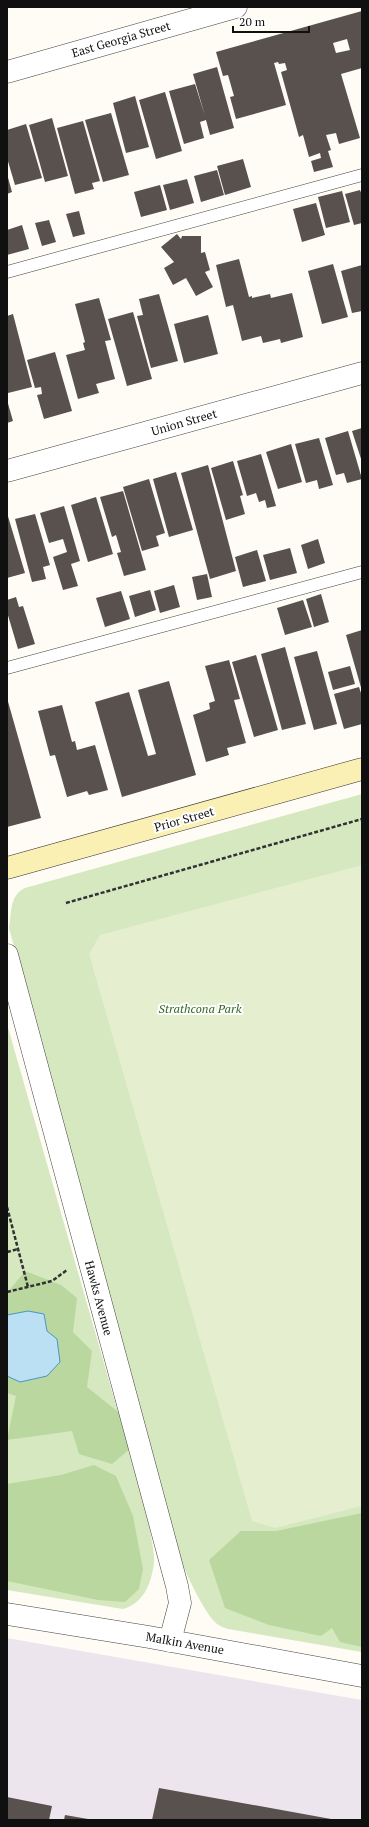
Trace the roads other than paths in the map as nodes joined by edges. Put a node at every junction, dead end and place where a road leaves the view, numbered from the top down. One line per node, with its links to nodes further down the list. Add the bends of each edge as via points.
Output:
1 (236, 7): 2 (street, East Georgia Street)
2 (7, 72)
3 (362, 175): 4 (lane)
4 (7, 272)
5 (362, 373): 6 (street, Union Street)
6 (7, 471)
7 (362, 572): 8 (lane)
8 (7, 668)
9 (362, 769): 10 (main road, Prior Street)
10 (7, 868)
11 (7, 955): 13 (street, Hawks Avenue, via 177,1586 180,1603)
12 (7, 1614): 13 (street, Malkin Avenue)
13 (170, 1640): 14 (street, Malkin Avenue)
14 (362, 1676)

